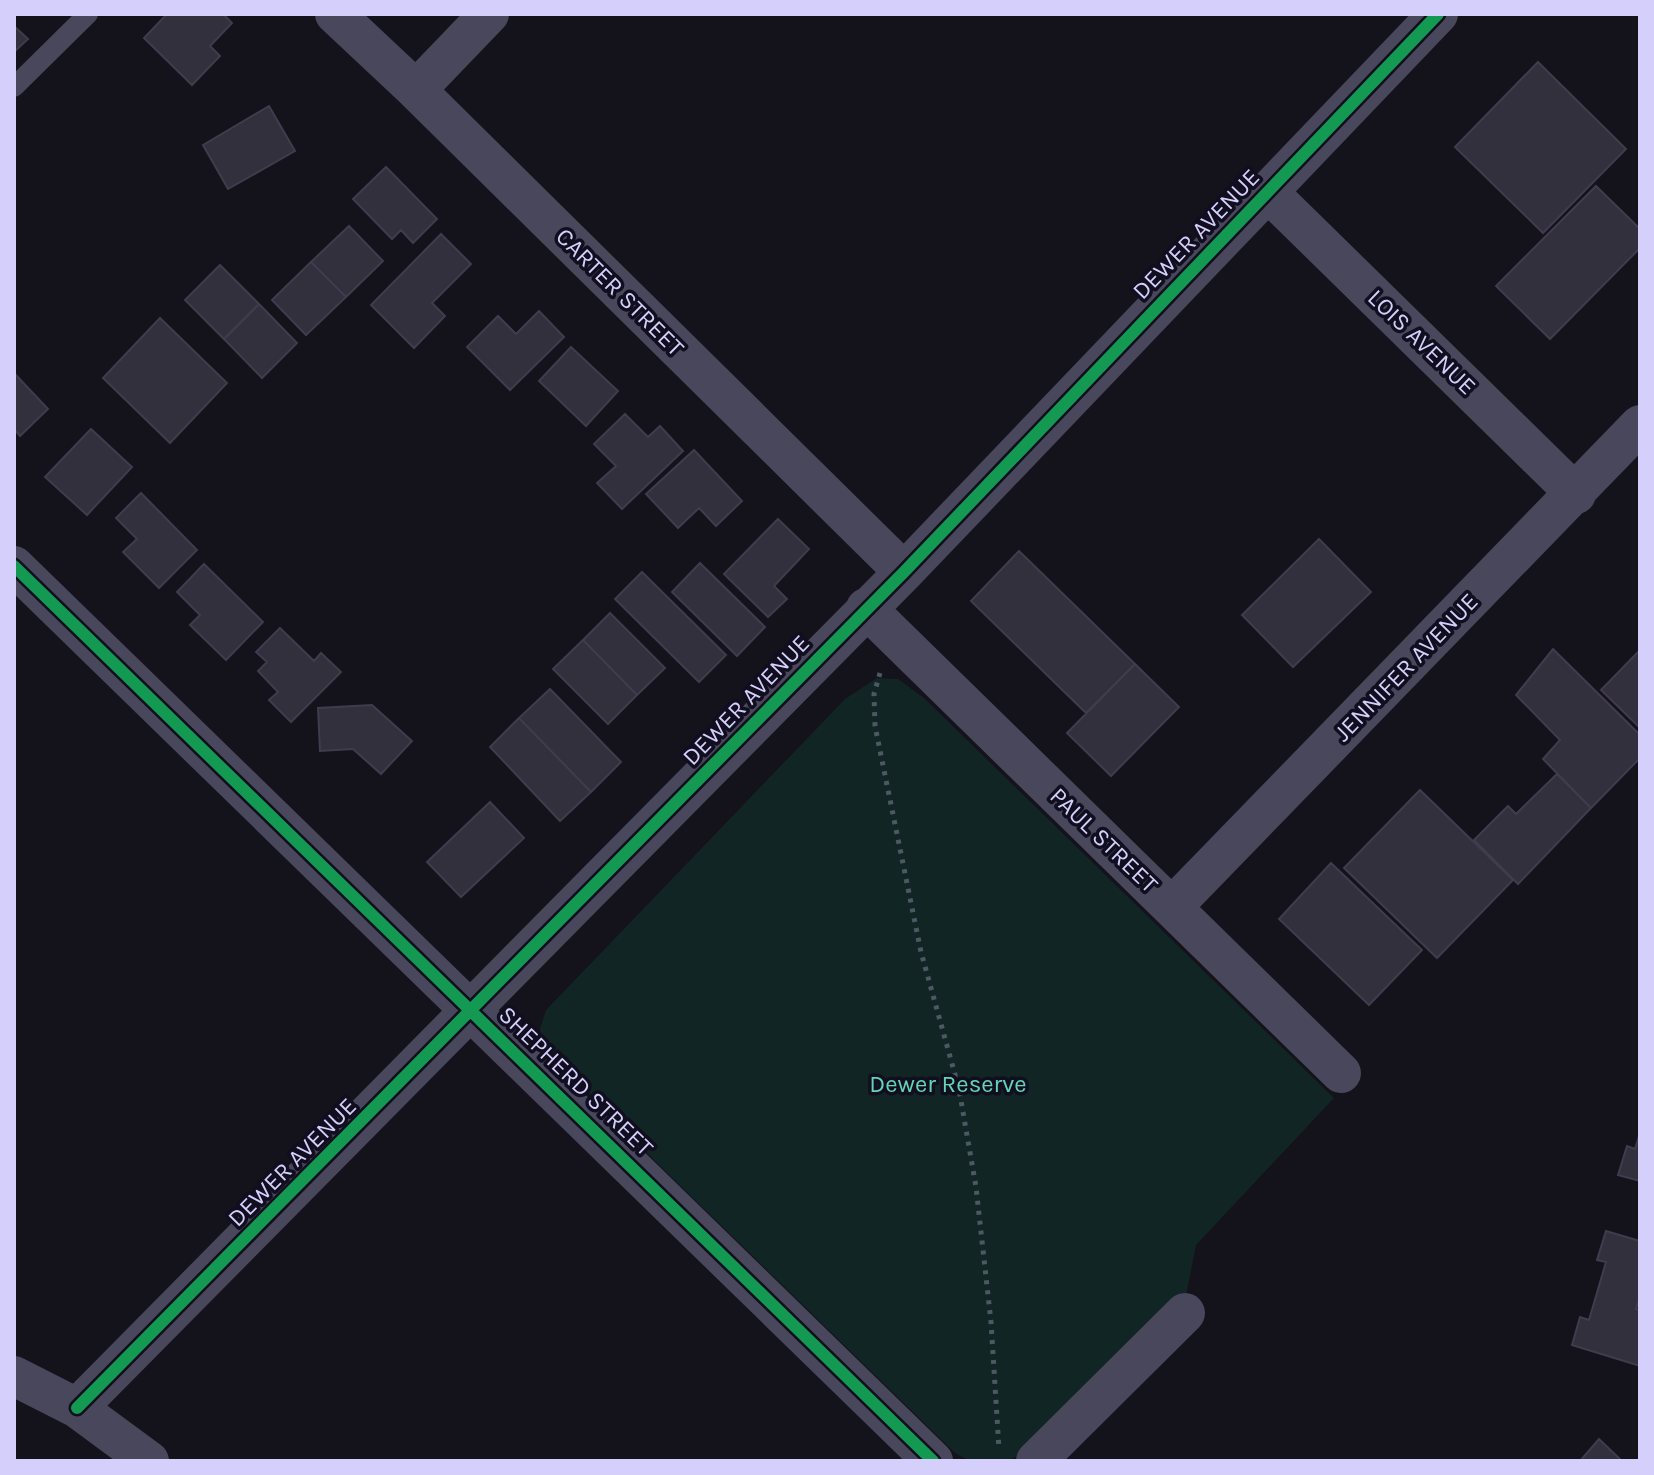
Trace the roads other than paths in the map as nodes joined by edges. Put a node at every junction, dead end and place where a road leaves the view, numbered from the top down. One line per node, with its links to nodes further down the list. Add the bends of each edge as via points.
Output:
1 (88, 14): 5 (lane)
2 (335, 14): 6 (street, CARTER STREET)
3 (489, 14): 6 (street)
4 (1438, 14): 7 (street, DEWER AVENUE)
5 (14, 87)
6 (416, 90): 11 (street, CARTER STREET)
7 (1267, 191): 9 (street, LOIS AVENUE); 11 (street, DEWER AVENUE)
8 (1640, 425): 9 (street, JENNIFER AVENUE)
9 (1576, 494): 13 (street, JENNIFER AVENUE)
10 (14, 566): 14 (street, SHEPHERD STREET)
11 (904, 572): 12 (street, DEWER AVENUE)
12 (880, 621): 13 (street, PAUL STREET); 14 (street, DEWER AVENUE)
13 (1172, 907): 15 (street, PAUL STREET)
14 (473, 1011): 18 (street, DEWER AVENUE); 21 (street, SHEPHERD STREET)
15 (1341, 1073)
16 (1185, 1313): 19 (street)
17 (14, 1376): 18 (street)
18 (77, 1408): 20 (street)
19 (1018, 1458)
20 (149, 1461)
21 (933, 1461)

